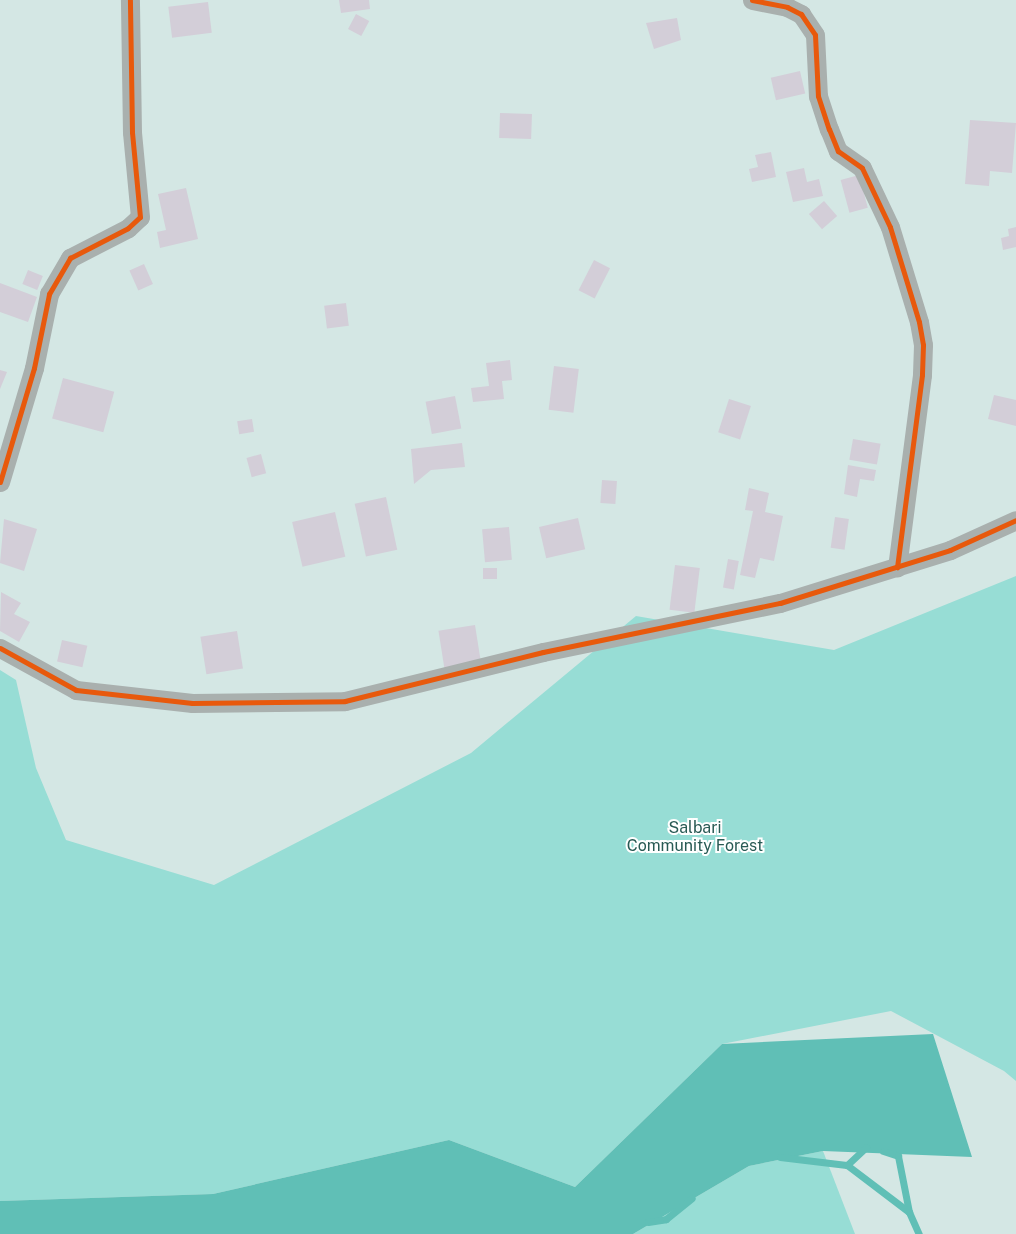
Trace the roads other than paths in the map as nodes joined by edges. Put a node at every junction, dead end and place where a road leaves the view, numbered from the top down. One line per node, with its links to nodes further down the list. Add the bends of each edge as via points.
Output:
1 (130, 0): 3 (street, via 132,132 140,216 128,228 70,258 49,294 34,368)
2 (752, 0): 5 (street, via 787,7 801,14 815,35 818,96 829,128 838,151 862,168 890,227 916,312 923,345 922,375)
3 (0, 482)
4 (1016, 520): 5 (street, via 950,550)
5 (897, 567): 6 (street, via 780,603 543,652 345,701 192,703 76,690)
6 (0, 648)

